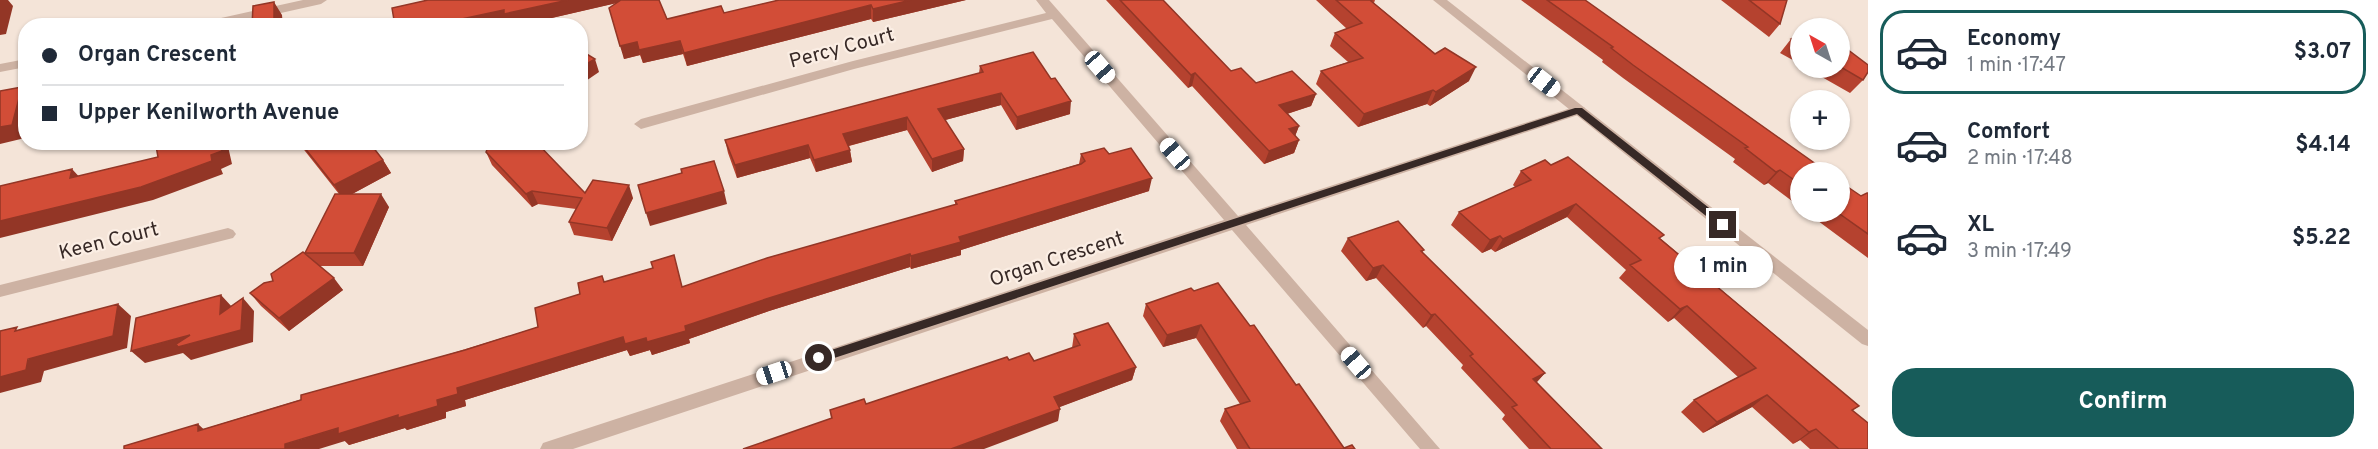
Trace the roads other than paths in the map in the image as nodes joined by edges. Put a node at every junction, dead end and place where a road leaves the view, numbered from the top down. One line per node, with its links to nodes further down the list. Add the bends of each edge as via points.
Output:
1 (321, 0): 5 (street)
2 (1042, 0): 4 (street)
3 (1439, 0): 8 (street)
4 (1054, 15): 9 (street, Percy Court); 10 (street)
5 (239, 18)
6 (18, 65): 7 (street)
7 (0, 68)
8 (1579, 110): 10 (street, Organ Crescent); 13 (street)
9 (641, 124)
10 (1236, 223): 14 (street, Organ Crescent); 15 (street)
11 (228, 234): 12 (street, Keen Court)
12 (0, 291)
13 (1868, 339)
14 (549, 449)
15 (1431, 449)

